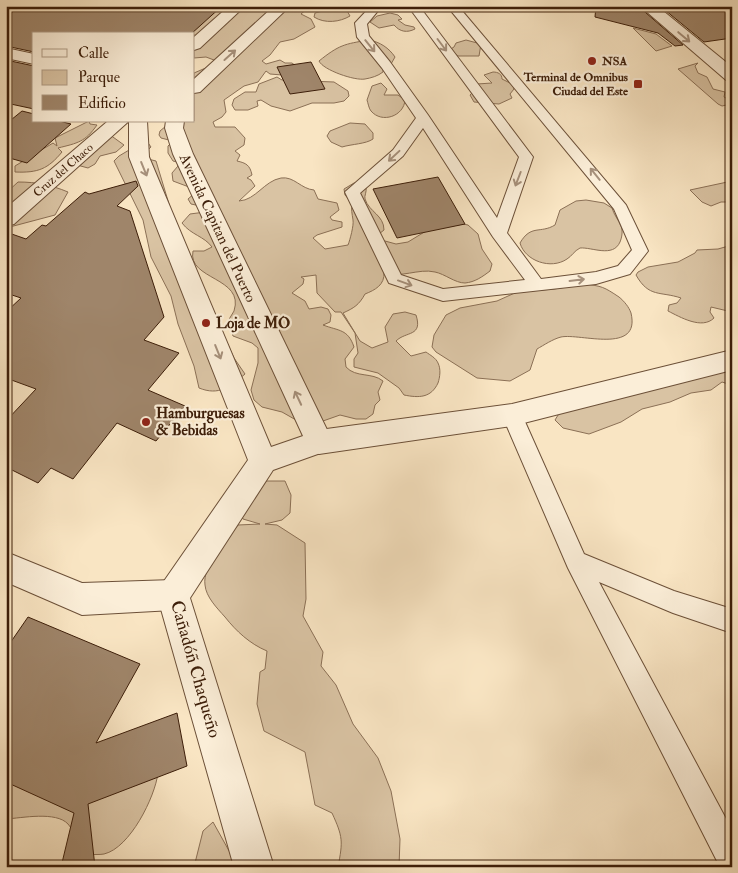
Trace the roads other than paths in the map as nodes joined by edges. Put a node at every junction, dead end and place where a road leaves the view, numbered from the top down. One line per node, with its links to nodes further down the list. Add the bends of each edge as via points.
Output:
1 (238, 6): 7 (street)
2 (283, 6): 11 (street, one-way to 2)
3 (377, 6): 12 (lane, one-way to 12, via 361,23 363,37)
4 (413, 6): 17 (lane, one-way to 17, via 526,157)
5 (452, 6): 18 (lane, one-way to 5, via 596,278 624,270 640,251 621,208 595,174)
6 (647, 6): 10 (street, one-way to 10)
7 (195, 45)
8 (6, 54): 9 (street)
9 (32, 59)
10 (732, 76)
11 (195, 87)
12 (423, 118): 17 (lane); 18 (lane, one-way to 18, via 398,153 352,192 395,279 443,295)
13 (119, 122): 16 (street, Cruz del Chaco)
14 (138, 122): 22 (street, one-way to 22, via 140,157)
15 (175, 122): 21 (street, Avenida Capitan del Puerto, one-way to 15, via 183,154)
16 (6, 219)
17 (499, 233): 18 (lane)
18 (537, 285)
19 (732, 360): 20 (street)
20 (512, 415): 21 (street); 23 (lane)
21 (319, 442): 22 (street)
22 (262, 462): 25 (street, Cañadóñ Chaqueño)
23 (576, 561): 26 (lane, via 673,602); 27 (lane)
24 (6, 567): 25 (street, via 82,598)
25 (173, 595): 28 (street, Cañadóñ Chaqueño)
26 (732, 622)
27 (732, 860)
28 (254, 867)

